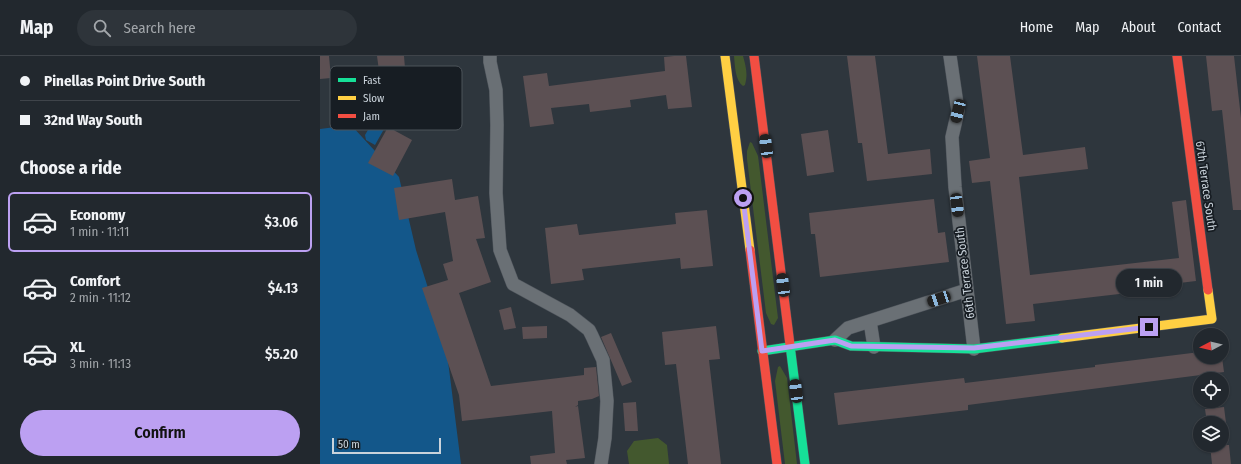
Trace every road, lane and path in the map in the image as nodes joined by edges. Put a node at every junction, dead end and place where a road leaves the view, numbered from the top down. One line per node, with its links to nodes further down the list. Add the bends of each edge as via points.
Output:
1 (490, 56): 13 (street, via 496,90 496,193 500,250 513,284 570,315 589,330 592,336 603,360 607,401)
2 (725, 56): 12 (street)
3 (754, 56): 9 (street)
4 (950, 56): 6 (street, 66th Terrace South, via 958,111 952,137 955,187)
5 (1177, 56): 11 (street, 67th Terrace South, via 1212,319)
6 (967, 290): 7 (street); 11 (street, 66th Terrace South)
7 (870, 321): 8 (street, via 848,328); 10 (street)
8 (835, 340): 9 (street); 10 (street, via 851,346)
9 (791, 347): 12 (street); 15 (street)
10 (874, 347): 11 (street)
11 (974, 348)
12 (762, 351): 14 (street)
13 (601, 464)
14 (777, 464)
15 (805, 464)

